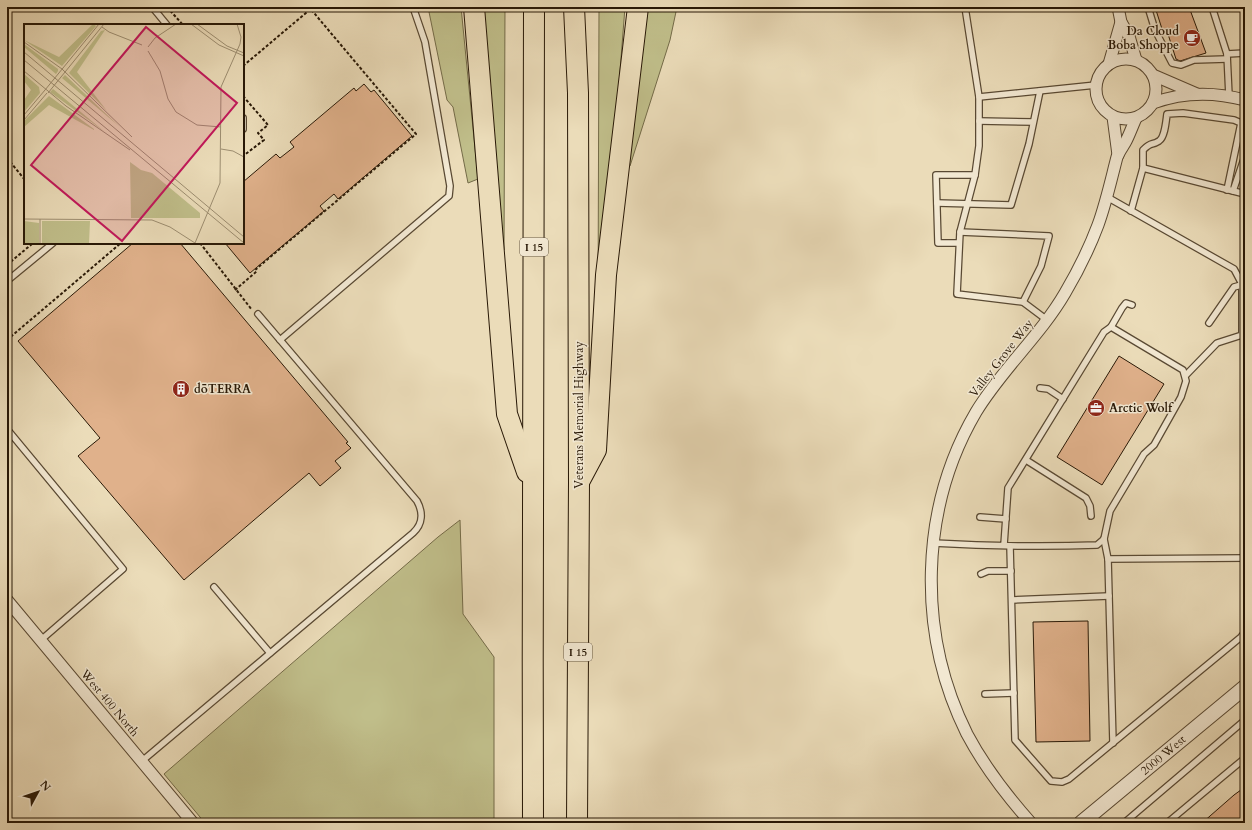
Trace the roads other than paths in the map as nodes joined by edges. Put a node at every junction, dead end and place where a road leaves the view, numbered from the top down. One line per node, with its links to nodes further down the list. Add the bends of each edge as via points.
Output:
1 (414, 7): 51 (lane, via 425,42 450,186 449,196)
2 (474, 7): 58 (highway, via 507,414)
3 (534, 7): 58 (highway, I 15)
4 (574, 7): 57 (highway, Veterans Memorial Highway / I 15, via 578,93)
5 (638, 7): 57 (highway, via 606,275 596,450)
6 (965, 7): 22 (lane)
7 (1118, 7): 11 (street)
8 (1148, 7): 14 (lane, via 1155,30 1172,63 1181,65 1194,60)
9 (1212, 7): 14 (lane)
10 (152, 8): 12 (lane)
11 (1121, 22): 15 (street, via 1129,36); 16 (street)
12 (166, 24)
13 (1245, 53): 14 (lane)
14 (1227, 57): 21 (lane)
15 (1136, 60): 16 (street, via 1118,60); 17 (street)
16 (1109, 64): 18 (street, via 1102,70)
17 (1153, 75): 20 (street); 24 (street, via 1156,89)
18 (1096, 85): 19 (lane); 27 (street, via 1099,104)
19 (1040, 91): 22 (lane); 28 (lane)
20 (1198, 94): 21 (street); 24 (street)
21 (1229, 96): 23 (street)
22 (979, 97): 26 (lane)
23 (1245, 100)
24 (1153, 103): 25 (street, via 1143,115)
25 (1136, 118): 27 (street); 29 (street, Valley Grove Way)
26 (979, 121): 28 (lane); 32 (lane)
27 (1113, 121): 29 (street, Valley Grove Way)
28 (1033, 122): 37 (lane, via 1011,205)
29 (1118, 155): 35 (street, Valley Grove Way)
30 (1245, 156): 33 (lane)
31 (1143, 168): 33 (lane); 33 (lane, via 1143,150 1150,143 1158,142 1162,138 1167,114 1184,113 1234,120 1241,123); 38 (lane)
32 (975, 175): 36 (lane, via 936,175); 37 (lane)
33 (1230, 190): 34 (lane)
34 (1245, 194)
35 (1107, 197): 38 (lane); 47 (street, Valley Grove Way, via 1089,247)
36 (937, 203): 37 (lane); 40 (lane, via 938,243)
37 (967, 205): 39 (lane)
38 (1131, 211): 43 (lane, via 1234,269)
39 (960, 232): 40 (lane); 44 (lane, via 1049,236 1040,266)
40 (959, 243): 44 (lane, via 957,294)
41 (51, 244): 42 (lane)
42 (7, 281)
43 (1244, 284): 48 (lane, via 1234,287); 50 (lane)
44 (1023, 302): 47 (lane)
45 (1132, 305): 49 (lane, via 1126,303)
46 (258, 314): 51 (lane)
47 (1047, 320): 63 (street, Valley Grove Way, via 1000,377 975,415 945,485)
48 (1209, 323)
49 (1111, 327): 52 (lane, via 1183,370); 54 (lane, via 1104,332)
50 (1244, 335): 52 (lane, via 1217,343)
51 (280, 340): 76 (lane, via 417,501 422,517 413,533)
52 (1186, 375): 62 (lane, via 1181,397 1154,445 1144,454 1110,511)
53 (1040, 388): 54 (lane, via 1048,389)
54 (1063, 399): 56 (lane)
55 (7, 429): 75 (lane, via 123,569)
56 (1026, 460): 59 (lane, via 1086,498); 61 (lane, via 1008,488)
57 (579, 482): 86 (highway, Veterans Memorial Highway / I 15)
58 (532, 486): 85 (highway, I 15)
59 (1091, 516)
60 (980, 517): 61 (lane)
61 (1006, 519): 64 (lane)
62 (1104, 539): 65 (lane, via 1098,545); 67 (lane)
63 (933, 542): 64 (lane); 87 (street, Valley Grove Way, via 932,608 936,646 951,695 976,750 1002,788)
64 (1004, 545): 65 (lane)
65 (1010, 546): 68 (lane)
66 (1245, 558): 67 (lane)
67 (1108, 559): 71 (lane)
68 (1011, 571): 69 (lane, via 988,571); 73 (lane)
69 (981, 574)
70 (214, 587): 76 (lane)
71 (1109, 596): 73 (lane); 81 (lane)
72 (7, 600): 75 (street, West 400 North)
73 (1012, 600): 78 (lane)
74 (1245, 632): 81 (lane)
75 (41, 640): 83 (street, West 400 North)
76 (270, 653): 83 (lane)
77 (1245, 687): 88 (street, 2000 West)
78 (1014, 693): 79 (lane); 81 (lane, via 1015,740 1051,781 1062,782 1070,779)
79 (985, 694)
80 (1245, 720): 89 (lane)
81 (1113, 743)
82 (1245, 758): 90 (lane)
83 (142, 761): 84 (street, West 400 North)
84 (193, 823)
85 (533, 823)
86 (577, 823)
87 (1031, 823)
88 (1081, 823)
89 (1124, 823)
90 (1167, 823)

